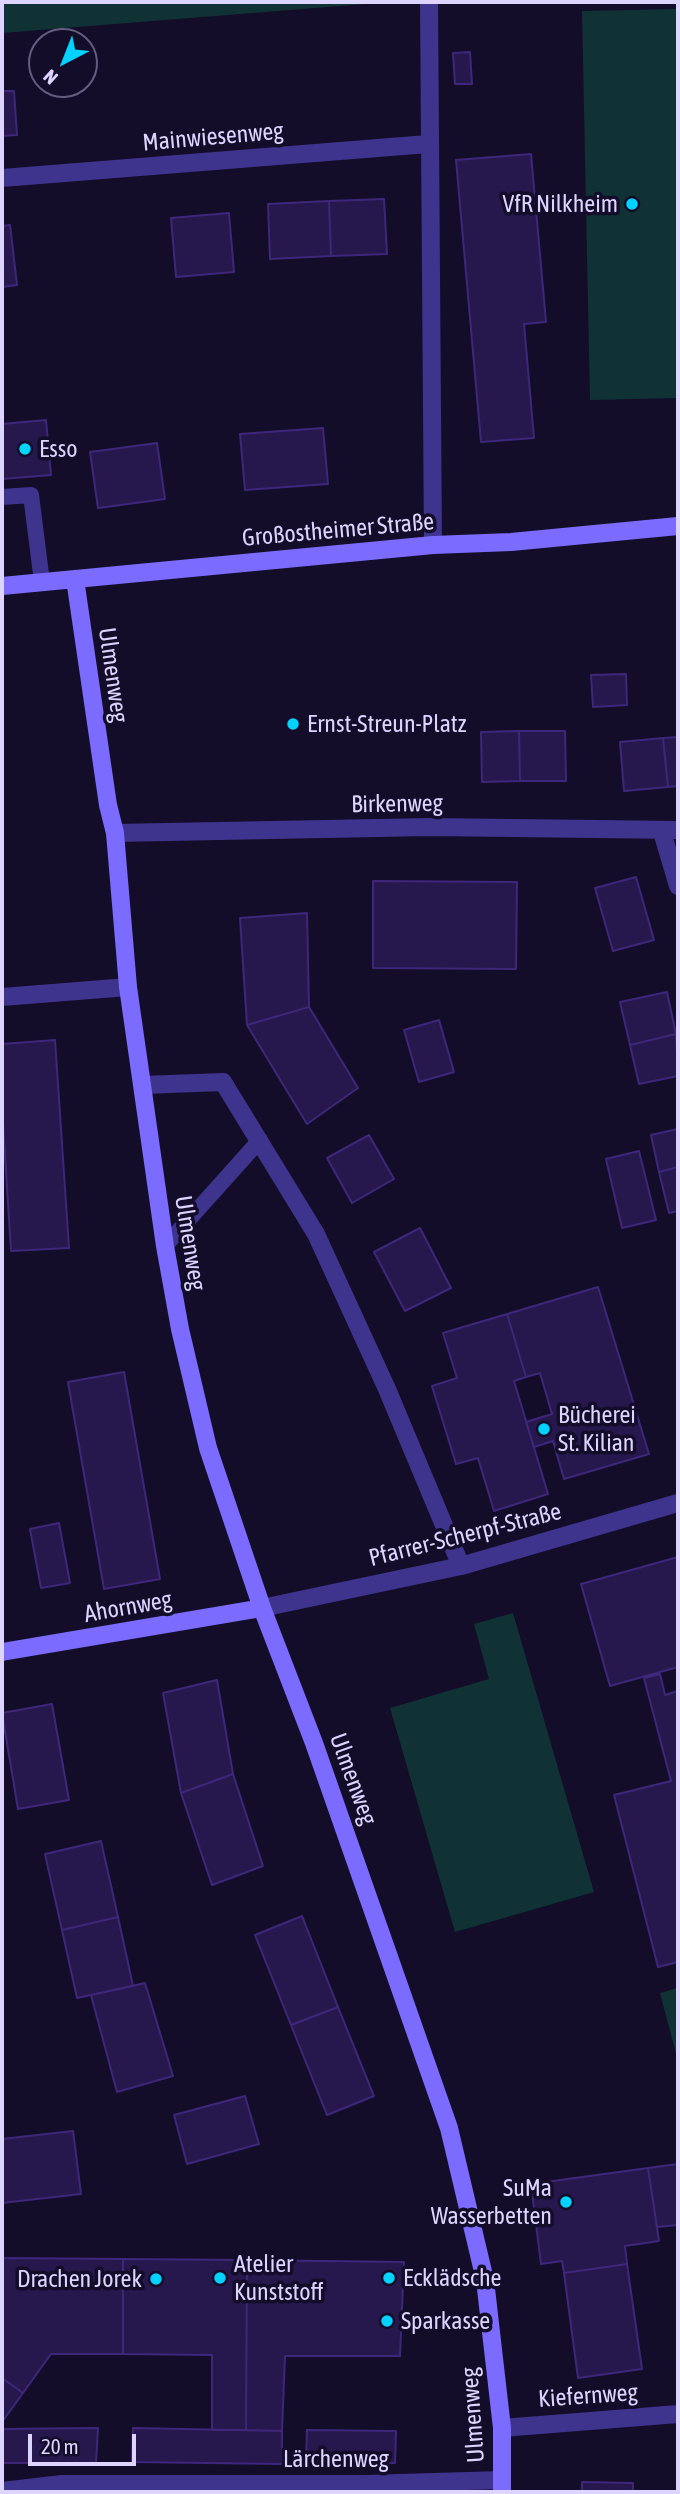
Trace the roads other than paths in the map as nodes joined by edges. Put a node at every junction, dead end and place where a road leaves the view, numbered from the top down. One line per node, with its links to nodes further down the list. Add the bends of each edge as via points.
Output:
1 (429, 2): 2 (street)
2 (428, 144): 3 (street, Mainwiesenweg); 6 (street)
3 (2, 178)
4 (2, 497): 8 (lane, via 31,495)
5 (678, 526): 6 (street, Großostheimer Straße)
6 (433, 545): 7 (street, Großostheimer Straße)
7 (75, 579): 8 (street, Großostheimer Straße); 11 (street, Ulmenweg)
8 (42, 582): 9 (street, Großostheimer Straße)
9 (2, 586)
10 (670, 831): 11 (street, Birkenweg, via 430,827); 12 (street)
11 (115, 833): 13 (street, Ulmenweg)
12 (678, 887)
13 (128, 987): 14 (street); 15 (street, Ulmenweg)
14 (2, 997)
15 (143, 1085): 16 (street, via 223,1082); 17 (street, Ulmenweg)
16 (260, 1140): 17 (lane); 19 (street, via 316,1234)
17 (164, 1246): 20 (street, Ulmenweg, via 208,1448)
18 (678, 1503): 19 (street, Pfarrer-Scherpf-Straße)
19 (461, 1566): 20 (street, Pfarrer-Scherpf-Straße)
20 (262, 1608): 21 (street, Ahornweg); 23 (street, Ulmenweg, via 449,2128 485,2280)
21 (2, 1652)
22 (678, 2414): 23 (street, Kiefernweg)
23 (502, 2428): 24 (street, Ulmenweg)
24 (502, 2486): 25 (street, Lärchenweg, via 62,2484)
25 (2, 2491)

